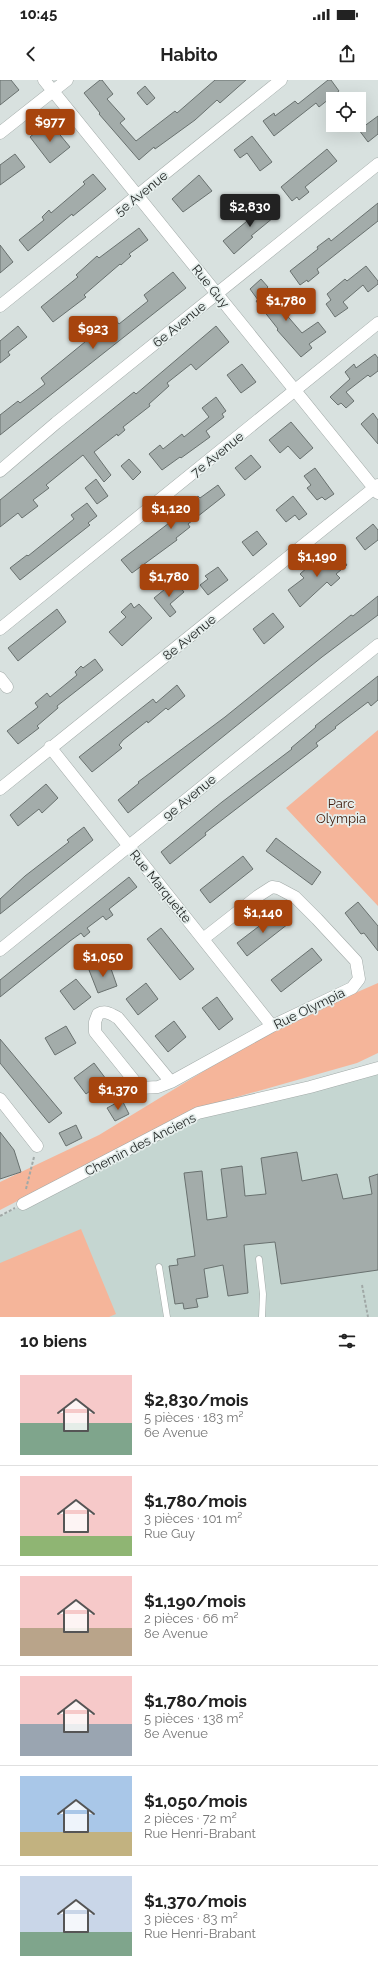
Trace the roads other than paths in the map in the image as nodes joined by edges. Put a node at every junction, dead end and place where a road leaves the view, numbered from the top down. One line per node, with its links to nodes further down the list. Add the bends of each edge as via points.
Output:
1 (44, 80): 4 (street, Rue Guy)
2 (67, 80): 4 (street)
3 (281, 80): 7 (street, 5e Avenue)
4 (53, 91): 5 (street); 7 (street, Rue Guy)
5 (0, 133)
6 (378, 164): 8 (street, 6e Avenue)
7 (138, 195): 8 (street, Rue Guy); 9 (street, 5e Avenue)
8 (216, 293): 11 (street, Rue Guy); 12 (street, 6e Avenue)
9 (0, 306)
10 (378, 323): 11 (street, 7e Avenue)
11 (295, 390): 13 (street, Rue Guy); 14 (street, 7e Avenue)
12 (0, 471)
13 (377, 489): 16 (street, 8e Avenue)
14 (0, 629)
15 (378, 645): 18 (street, 9e Avenue)
16 (50, 747): 17 (street, 8e Avenue); 18 (street, Rue Marquette)
17 (0, 789)
18 (128, 846): 19 (street, Rue Marquette); 20 (street, 9e Avenue)
19 (203, 939): 21 (street, Rue Marquette); 21 (street, Rue Olympia, via 258,896 272,888 278,888 294,898 356,961 359,979 352,988)
20 (0, 950)
21 (272, 1026): 23 (street, Rue Olympia)
22 (378, 1068): 26 (street, Chemin des Anciens, via 316,1086 198,1113)
23 (171, 1082): 23 (street, Rue Olympia, via 118,1018 109,1013 98,1014 95,1032 140,1088 158,1087)
24 (0, 1099): 25 (street)
25 (37, 1146)
26 (23, 1204)
27 (259, 1259): 30 (lane, via 263,1294)
28 (159, 1267): 29 (lane)
29 (168, 1317)
30 (262, 1317)

